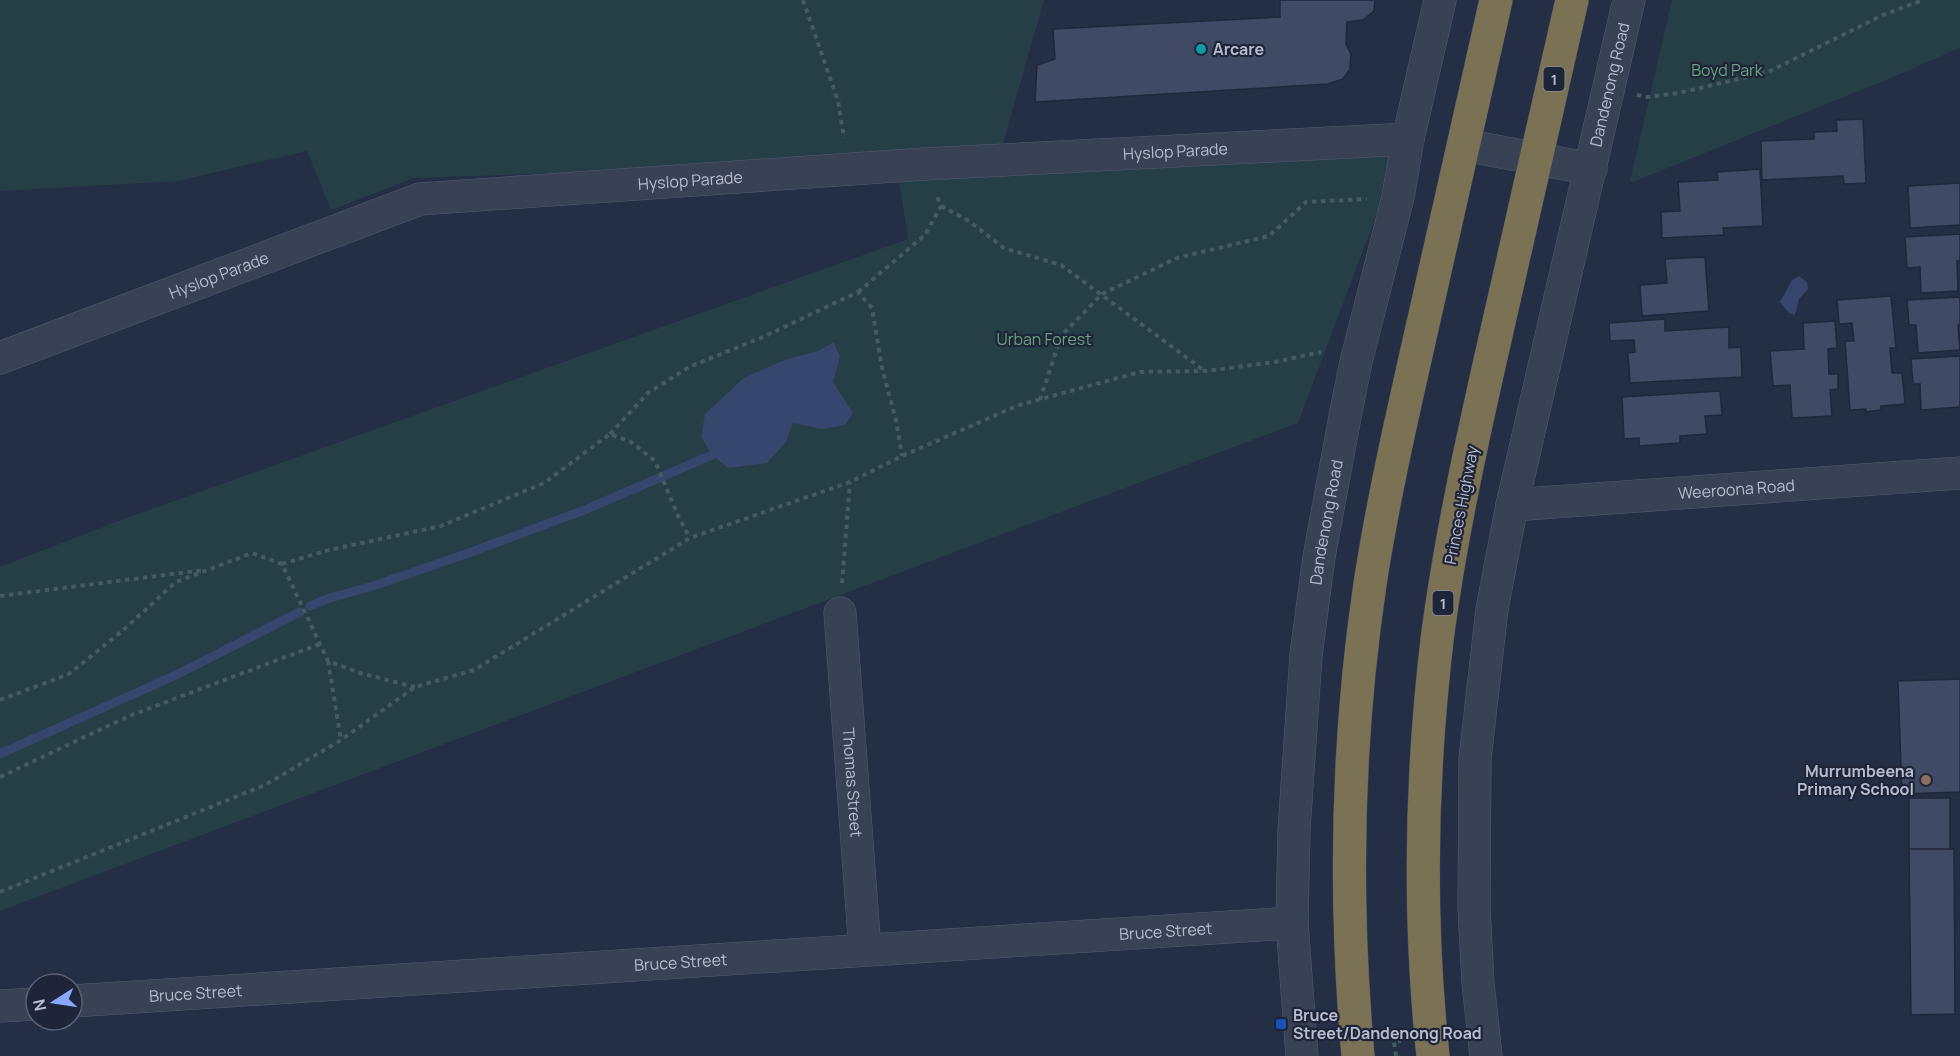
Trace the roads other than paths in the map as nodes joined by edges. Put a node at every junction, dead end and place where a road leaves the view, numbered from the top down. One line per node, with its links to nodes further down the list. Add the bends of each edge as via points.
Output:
1 (1440, 0): 5 (street, Dandenong Road)
2 (1496, 0): 6 (highway)
3 (1572, 0): 7 (highway, Princes Highway / 1)
4 (1629, 0): 8 (street, Dandenong Road)
5 (1408, 139): 9 (street, Hyslop Parade, via 925,164 420,199); 13 (street, Dandenong Road, via 1398,197 1356,362 1319,556 1298,758)
6 (1464, 145): 7 (street, Dandenong Road); 19 (highway, via 1389,475 1367,610 1351,795)
7 (1536, 159): 8 (street, Dandenong Road); 20 (highway, Princes Highway / 1, via 1474,437 1438,631 1423,848)
8 (1591, 169): 11 (street, Dandenong Road)
9 (0, 358)
10 (1960, 473): 11 (street, Weeroona Road)
11 (1512, 505): 21 (street, Dandenong Road, via 1492,609 1475,759 1474,907)
12 (840, 613): 14 (street, Thomas Street)
13 (1292, 923): 14 (street, Bruce Street); 18 (street, Dandenong Road)
14 (865, 950): 15 (street, Bruce Street)
15 (84, 1000)
16 (24, 1005): 17 (street)
17 (0, 1006)
18 (1302, 1056)
19 (1358, 1056)
20 (1433, 1056)
21 (1486, 1056)

